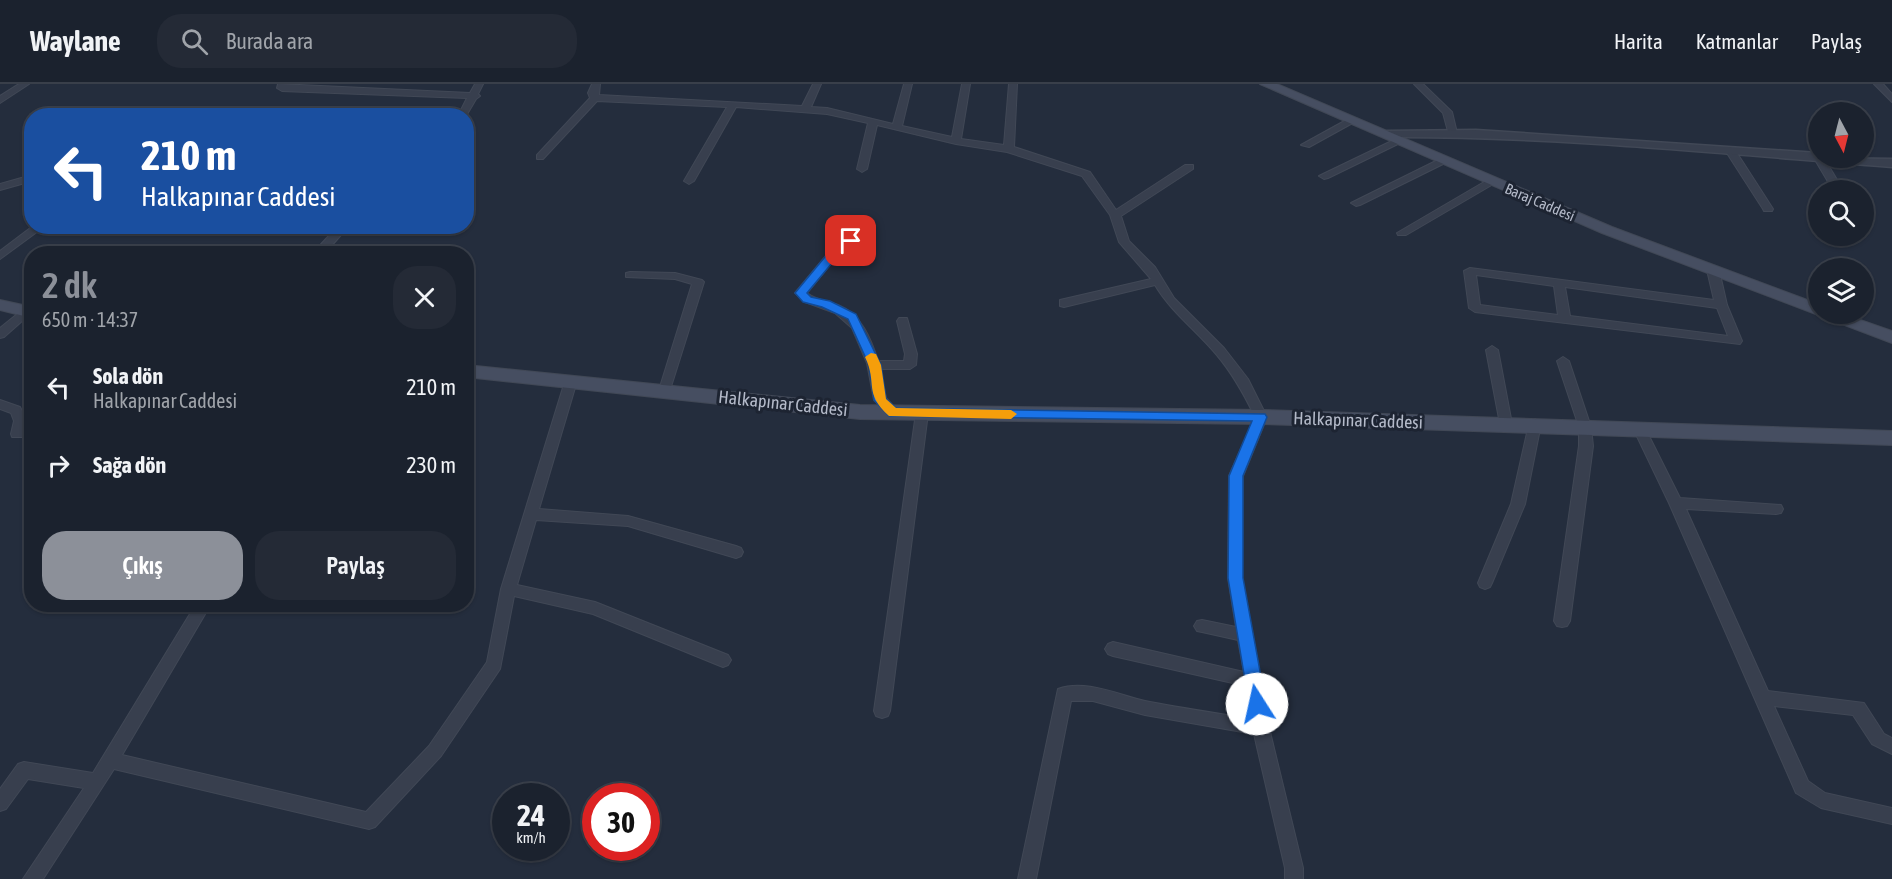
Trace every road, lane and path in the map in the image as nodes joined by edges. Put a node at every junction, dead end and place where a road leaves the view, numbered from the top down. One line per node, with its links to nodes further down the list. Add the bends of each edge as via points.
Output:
1 (25, 84): 15 (street)
2 (282, 84): 12 (street, via 282,88)
3 (479, 84): 12 (street)
4 (597, 84): 13 (street, via 592,93)
5 (817, 84): 18 (street)
6 (908, 84): 21 (street)
7 (966, 84): 25 (street)
8 (1013, 84): 27 (street)
9 (1266, 84): 19 (main road, Baraj Caddesi)
10 (1418, 84): 22 (street, via 1447,112)
11 (1878, 84): 14 (street)
12 (475, 96): 17 (street)
13 (595, 98): 16 (street); 30 (street)
14 (1891, 98)
15 (0, 100)
16 (732, 105): 18 (street); 38 (street)
17 (467, 108)
18 (805, 109): 20 (street)
19 (1353, 120): 23 (main road, Baraj Caddesi); 26 (street)
20 (873, 122): 21 (street); 35 (street)
21 (897, 127): 25 (street)
22 (1452, 133): 23 (street); 28 (street)
23 (1387, 134): 24 (main road, Baraj Caddesi)
24 (1401, 140): 31 (main road, Baraj Caddesi); 36 (street)
25 (956, 141): 27 (street)
26 (1306, 145)
27 (1009, 149): 43 (street, via 1086,174)
28 (1730, 150): 29 (street); 42 (street)
29 (1808, 156)
30 (540, 157)
31 (1444, 160): 39 (main road, Baraj Caddesi); 41 (street)
32 (1874, 162): 33 (street)
33 (1892, 163)
34 (1189, 167): 43 (street)
35 (862, 169)
36 (1324, 176)
37 (24, 180): 40 (street)
38 (689, 181)
39 (1491, 181): 44 (street); 50 (main road, Baraj Caddesi)
40 (0, 187)
41 (1356, 203)
42 (1768, 209)
43 (1115, 215): 52 (street, via 1124,242 1151,268)
44 (1402, 233)
45 (29, 234): 49 (street)
46 (336, 234): 48 (street)
47 (851, 241): 67 (street, via 833,254 801,293 807,300 852,317)
48 (325, 246)
49 (0, 256)
50 (1713, 270): 56 (street); 57 (main road, Baraj Caddesi)
51 (630, 275): 70 (street, via 675,276 699,282)
52 (1157, 281): 54 (street); 74 (street, via 1245,382)
53 (1559, 283): 56 (street); 60 (street); 60 (street, via 1470,271 1475,308)
54 (1064, 303)
55 (0, 305): 58 (main road)
56 (1721, 305): 60 (street, via 1736,341)
57 (1808, 306)
58 (24, 311)
59 (24, 316): 63 (street)
60 (1565, 319)
61 (903, 321): 67 (street, via 910,365)
62 (1856, 324): 64 (main road)
63 (0, 334)
64 (1892, 337)
65 (1492, 350): 75 (street)
66 (1563, 361): 77 (street)
67 (875, 365): 72 (street, via 880,400)
68 (474, 372): 69 (main road, Halkapınar Caddesi)
69 (571, 381): 70 (main road, Halkapınar Caddesi); 83 (street)
70 (665, 390): 72 (main road, Halkapınar Caddesi, via 832,410)
71 (0, 404): 79 (street, via 16,410 20,421)
72 (893, 412): 73 (main road, Halkapınar Caddesi)
73 (922, 413): 74 (main road, Halkapınar Caddesi); 95 (street)
74 (1261, 417): 75 (main road, Halkapınar Caddesi); 90 (street, via 1236,476 1236,578)
75 (1506, 424): 76 (main road, Halkapınar Caddesi)
76 (1535, 424): 77 (main road, Halkapınar Caddesi); 85 (street, via 1518,504)
77 (1585, 426): 78 (main road, Halkapınar Caddesi); 88 (street, via 1586,446)
78 (1639, 428): 80 (main road, Halkapınar Caddesi); 81 (street)
79 (17, 434)
80 (1892, 438)
81 (1676, 503): 82 (street); 94 (street)
82 (1776, 509)
83 (532, 514): 84 (street, via 628,521); 86 (street)
84 (736, 552)
85 (1485, 583)
86 (508, 589): 92 (street, via 595,608); 98 (street, via 494,664 435,751 369,821)
87 (199, 612): 98 (street)
88 (1562, 621)
89 (1202, 626): 90 (street)
90 (1245, 635): 93 (street)
91 (1113, 649): 93 (street)
92 (723, 660)
93 (1253, 681): 96 (street)
94 (1763, 698): 97 (street, via 1858,708 1878,740); 101 (street, via 1802,787 1821,800)
95 (882, 711)
96 (1262, 728): 103 (street, via 1144,708 1093,694 1064,694); 104 (street)
97 (1892, 746)
98 (110, 760): 99 (street)
99 (97, 782): 100 (street, via 24,770); 102 (street)
100 (0, 803)
101 (1892, 816)
102 (32, 879)
103 (1027, 879)
104 (1294, 879)

